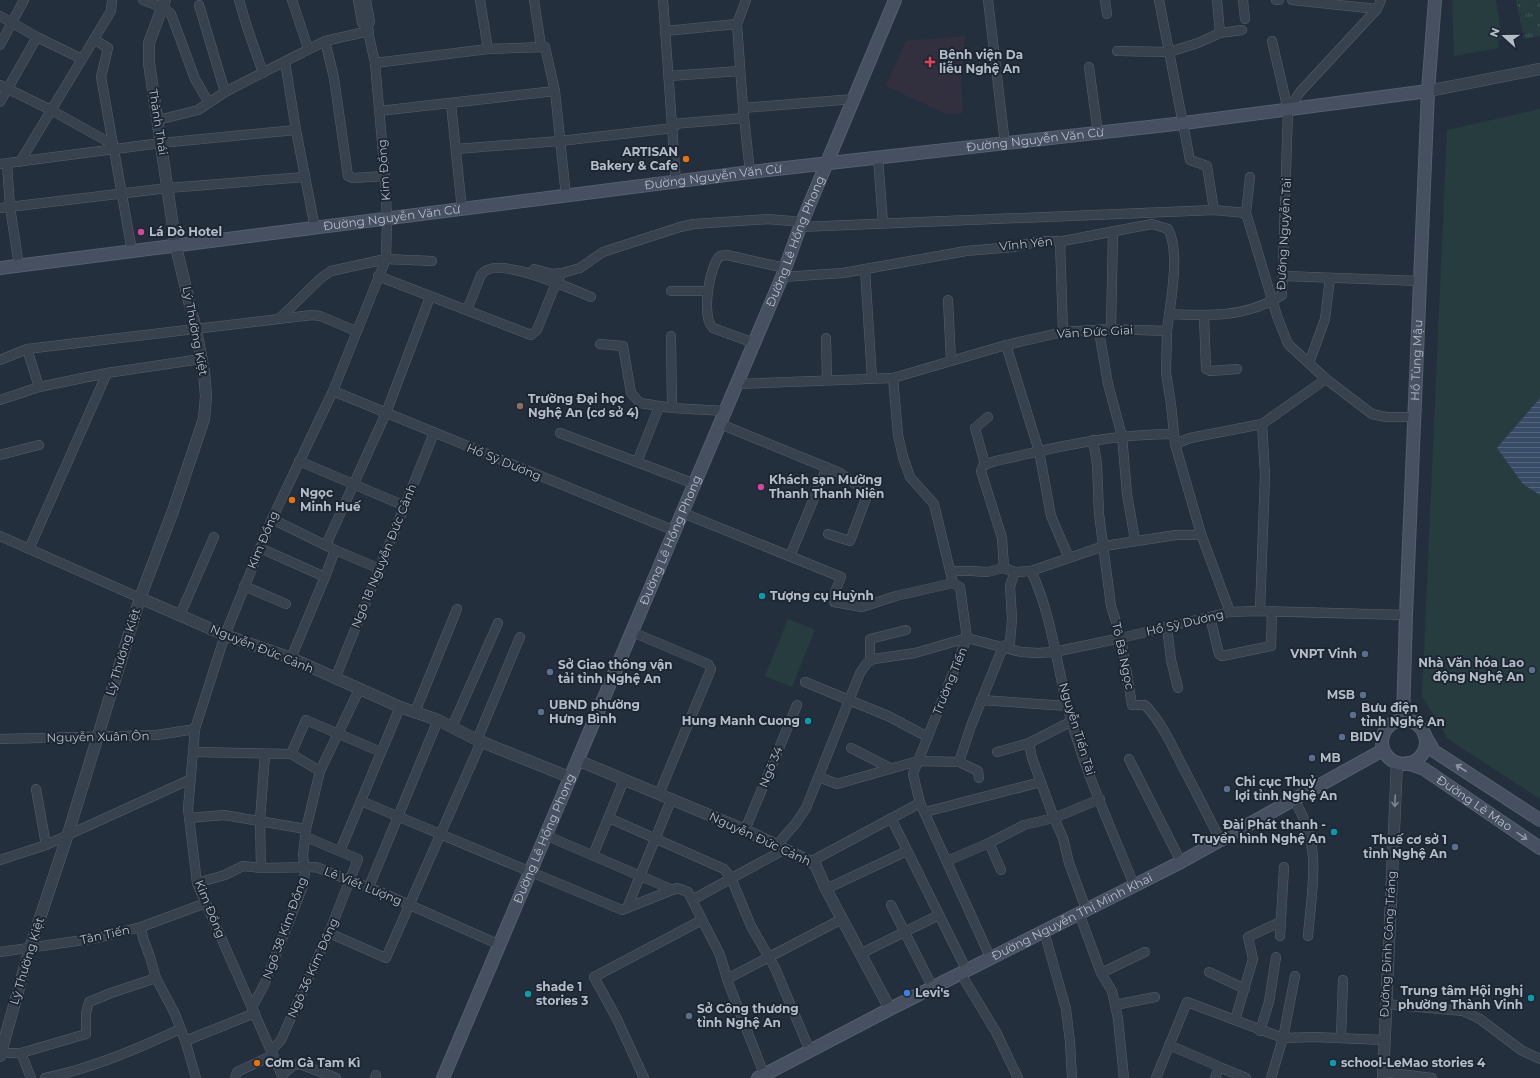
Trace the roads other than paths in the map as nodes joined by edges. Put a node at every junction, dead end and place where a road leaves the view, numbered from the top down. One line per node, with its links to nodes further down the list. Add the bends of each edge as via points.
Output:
1 (24, 0): 28 (street)
2 (144, 0): 22 (street)
3 (239, 0): 50 (street)
4 (292, 0): 40 (street)
5 (480, 0): 41 (street)
6 (534, 0): 39 (street)
7 (663, 0): 32 (street)
8 (746, 0): 29 (street)
9 (895, 0): 56 (main road, Đường Lê Hồng Phong)
10 (988, 0): 72 (street)
11 (1105, 0): 25 (street)
12 (1159, 0): 43 (street)
13 (1217, 0): 33 (street)
14 (1243, 0): 27 (street)
15 (1276, 0): 16 (street)
16 (1280, 0)
17 (1292, 0): 24 (street)
18 (1381, 0): 24 (street)
19 (1435, 0): 53 (main road, Hồ Tùng Mậu)
20 (113, 1): 35 (street, via 111,11)
21 (362, 2): 30 (street, Kim Đồng, via 362,23)
22 (163, 3): 58 (street, via 172,14 194,79); 65 (street, Thành Thái, via 149,43 149,62)
23 (199, 5): 54 (street)
24 (1377, 9): 62 (street, via 1300,92)
25 (1107, 14)
26 (0, 16): 28 (street)
27 (1245, 19)
28 (11, 23): 34 (street); 38 (street)
29 (737, 24): 32 (street); 49 (street)
30 (368, 29): 36 (street); 46 (street, Kim Đồng)
31 (1242, 30): 33 (street)
32 (665, 32): 51 (street)
33 (1220, 33): 43 (street)
34 (37, 37): 44 (street); 52 (street)
35 (94, 39): 44 (street); 73 (street, via 108,48 101,77)
36 (325, 41): 40 (street); 80 (street, via 334,78 348,176)
37 (1272, 42): 62 (street, Đường Nguyễn Tài)
38 (0, 45)
39 (541, 46): 41 (street); 55 (street, via 547,49)
40 (308, 48): 45 (street)
41 (488, 49): 46 (street)
42 (1117, 51): 43 (street)
43 (1169, 52): 66 (street)
44 (82, 59): 61 (street)
45 (285, 62): 50 (street); 68 (street)
46 (375, 63): 63 (street, Kim Đồng)
47 (1089, 67): 69 (street)
48 (1540, 69): 53 (street)
49 (740, 71): 51 (street); 60 (street)
50 (263, 73): 54 (street)
51 (669, 76): 67 (street)
52 (3, 87): 57 (street); 61 (street)
53 (1428, 91): 62 (main road, Đường Nguyễn Văn Cừ); 111 (main road, Hồ Tùng Mậu)
54 (224, 92): 58 (street)
55 (555, 92): 59 (street); 70 (street)
56 (854, 99): 60 (street); 78 (main road, Đường Lê Hồng Phong)
57 (0, 102)
58 (209, 103): 65 (street, via 198,110)
59 (451, 104): 63 (street); 74 (street)
60 (743, 108): 64 (street)
61 (51, 110): 73 (street); 76 (street)
62 (1288, 110): 66 (main road, Đường Nguyễn Văn Cừ); 109 (street, Đường Nguyễn Tài)
63 (379, 111): 80 (street, Kim Đồng)
64 (744, 118): 67 (street); 79 (street)
65 (158, 120): 71 (street, Thành Thái)
66 (1184, 123): 69 (main road, Đường Nguyễn Văn Cừ); 90 (street, via 1190,160 1207,166)
67 (673, 126): 70 (street); 83 (street)
68 (296, 130): 71 (street); 81 (street)
69 (1098, 133): 72 (main road, Đường Nguyễn Văn Cừ)
70 (560, 141): 74 (street); 86 (street)
71 (161, 143): 73 (street); 84 (street, Thành Thái)
72 (1005, 144): 75 (main road, Đường Nguyễn Văn Cừ)
73 (112, 147): 76 (street); 85 (street)
74 (456, 149): 89 (street)
75 (878, 158): 78 (main road, Đường Nguyễn Văn Cừ); 93 (street)
76 (20, 162): 77 (street)
77 (4, 164): 87 (street)
78 (827, 164): 79 (main road, Đường Nguyễn Văn Cừ); 94 (main road, Đường Lê Hồng Phong)
79 (750, 172): 83 (main road, Đường Nguyễn Văn Cừ)
80 (385, 176): 92 (street, Kim Đồng)
81 (305, 177): 84 (street); 95 (street)
82 (1250, 177): 91 (street)
83 (676, 182): 86 (main road, Đường Nguyễn Văn Cừ)
84 (168, 188): 85 (street); 98 (street, Thành Thái)
85 (122, 194): 87 (street); 99 (street)
86 (566, 196): 89 (main road, Đường Nguyễn Văn Cừ)
87 (10, 207): 88 (street); 102 (street)
88 (0, 208)
89 (462, 209): 92 (main road, Đường Nguyễn Văn Cừ)
90 (1214, 210): 91 (street); 93 (street)
91 (1246, 213): 118 (street)
92 (387, 219): 95 (main road, Đường Nguyễn Văn Cừ); 100 (street, Kim Đồng)
93 (883, 223): 94 (street)
94 (801, 224): 106 (main road, Đường Lê Hồng Phong); 107 (street, via 768,219 680,227 603,252 580,268)
95 (315, 228): 98 (main road, Đường Nguyễn Văn Cừ)
96 (1114, 231): 97 (street, Vĩnh Yên); 120 (street, Vĩnh Yên, via 1152,224 1168,229 1172,236 1174,275); 123 (street)
97 (1060, 241): 105 (street, Vĩnh Yên, via 1041,241 1013,247 966,251); 128 (street)
98 (176, 247): 99 (main road, Đường Nguyễn Văn Cừ); 124 (street, Lý Thường Kiệt)
99 (132, 251): 102 (main road, Đường Nguyễn Văn Cừ)
100 (386, 260): 101 (street); 108 (street, Kim Đồng); 122 (street, via 327,273)
101 (432, 261)
102 (19, 266): 103 (main road, Đường Nguyễn Văn Cừ)
103 (0, 268)
104 (534, 269): 107 (street, via 552,274)
105 (865, 269): 106 (street, Vĩnh Yên, via 843,273); 141 (street)
106 (784, 272): 114 (street, Vĩnh Yên, via 722,255 716,262); 131 (main road, Đường Lê Hồng Phong)
107 (562, 273): 112 (street)
108 (378, 276): 115 (street); 127 (street, Kim Đồng)
109 (1284, 276): 110 (street); 118 (street, Đường Nguyễn Tài, via 1282,295)
110 (1330, 278): 111 (street); 138 (street, via 1324,319)
111 (1420, 281): 154 (main road, Hồ Tùng Mậu)
112 (556, 283): 116 (street); 119 (street, via 522,270 486,270 481,275); 119 (street, via 537,330 531,335)
113 (671, 291): 114 (street)
114 (707, 291): 131 (street, via 711,326)
115 (430, 297): 119 (street); 152 (street)
116 (591, 297)
117 (948, 300): 137 (street)
118 (1272, 301): 121 (street, via 1227,315); 138 (street, Đường Nguyễn Tài, via 1288,344)
119 (467, 310)
120 (1169, 314): 121 (street); 125 (street, Vĩnh Yên)
121 (1204, 316): 139 (street, via 1206,369)
122 (280, 318): 124 (street); 127 (street, via 317,315)
123 (1111, 329): 125 (street, Văn Đức Giai); 126 (street, Văn Đức Giai)
124 (196, 330): 134 (street); 135 (street, Lý Thường Kiệt)
125 (1167, 330): 159 (street, via 1166,373)
126 (1099, 331): 128 (street, Văn Đức Giai); 160 (street, via 1108,384)
127 (356, 332): 147 (street, Kim Đồng)
128 (1063, 332): 133 (street, Văn Đức Giai)
129 (671, 336): 150 (street)
130 (826, 338): 144 (street)
131 (754, 343): 145 (main road, Đường Lê Hồng Phong)
132 (600, 344): 149 (street, via 623,346 632,395 640,403)
133 (1006, 345): 137 (street, Văn Đức Giai); 164 (street)
134 (27, 349): 136 (street); 146 (street)
135 (201, 358): 140 (street); 196 (street, Lý Thường Kiệt, via 206,396 204,419)
136 (0, 360)
137 (950, 361): 142 (street, Văn Đức Giai)
138 (1309, 363): 143 (street, Đường Nguyễn Tài)
139 (1237, 369)
140 (107, 373): 146 (street); 184 (street)
141 (872, 378): 142 (street, Văn Đức Giai); 144 (street, Văn Đức Giai)
142 (893, 378): 191 (street, Trường Tiến, via 898,435 903,457 910,477 934,504)
143 (1326, 379): 154 (street, Đường Nguyễn Tài, via 1372,414); 156 (street)
144 (827, 380): 145 (street, Văn Đức Giai)
145 (737, 384): 151 (main road, Đường Lê Hồng Phong)
146 (39, 387): 148 (street)
147 (333, 391): 152 (street, Hồ Sỹ Dương); 166 (street, Kim Đồng)
148 (0, 400)
149 (659, 407): 150 (street); 167 (street)
150 (672, 408): 151 (street)
151 (725, 412): 155 (main road, Đường Lê Hồng Phong)
152 (386, 413): 157 (street, Hồ Sỹ Dương); 171 (street)
153 (988, 417): 168 (street, via 975,429)
154 (1414, 417): 203 (main road, Hồ Tùng Mậu)
155 (720, 424): 169 (street); 170 (main road, Đường Lê Hồng Phong)
156 (1262, 424): 162 (street, via 1190,438); 199 (street, via 1265,475)
157 (434, 433): 172 (street, Ngõ 18 Nguyễn Đức Cảnh); 175 (street, Hồ Sỹ Dương)
158 (560, 433): 167 (street)
159 (1173, 434): 160 (street); 162 (street)
160 (1122, 436): 161 (street); 180 (street, via 1127,494)
161 (1093, 440): 164 (street); 182 (street, Tô Bá Ngọc, via 1097,464 1098,514)
162 (1175, 444): 177 (street)
163 (39, 445): 165 (street)
164 (1039, 451): 168 (street); 187 (street, via 1051,516)
165 (0, 455)
166 (299, 462): 171 (street); 174 (street, Kim Đồng)
167 (637, 462): 170 (street)
168 (985, 464): 189 (street, via 981,471 1002,538)
169 (827, 468): 176 (street, via 848,478 868,493 850,541); 186 (street)
170 (694, 484): 173 (main road, Đường Lê Hồng Phong)
171 (353, 485): 172 (street); 181 (street)
172 (405, 506): 188 (street, Ngõ 18 Nguyễn Đức Cảnh)
173 (683, 513): 175 (main road, Đường Lê Hồng Phong); 186 (street)
174 (272, 519): 181 (street); 183 (street, Kim Đồng)
175 (675, 531): 208 (main road, Đường Lê Hồng Phong)
176 (828, 534)
177 (1201, 535): 180 (street); 201 (street)
178 (0, 536): 184 (street, Nguyễn Đức Cảnh)
179 (214, 537): 202 (street)
180 (1135, 540): 182 (street)
181 (326, 545): 185 (street)
182 (1104, 546): 187 (street); 212 (street, Tô Bá Ngọc, via 1111,606)
183 (260, 548): 193 (street); 195 (street, Kim Đồng)
184 (29, 549): 196 (street, Nguyễn Đức Cảnh)
185 (335, 550): 188 (street); 193 (street)
186 (790, 556): 194 (street, via 841,577 833,597 834,602 862,607)
187 (1069, 558): 190 (street)
188 (380, 568): 217 (street, Ngõ 18 Nguyễn Đức Cảnh)
189 (1004, 568): 191 (street, via 987,572); 192 (street)
190 (1031, 570): 192 (street); 214 (street, Nguyễn Tiến Tài, via 1046,613)
191 (950, 571): 194 (street, Trường Tiến)
192 (1015, 572): 213 (street, via 1010,586 1010,642)
193 (325, 577): 215 (street)
194 (953, 583): 211 (street, Trường Tiến, via 960,587)
195 (244, 586): 197 (street); 209 (street, Kim Đồng)
196 (140, 598): 202 (street, Nguyễn Đức Cảnh); 234 (street, Lý Thường Kiệt)
197 (286, 604)
198 (457, 609): 226 (street)
199 (1260, 611): 200 (street, Hồ Sỹ Dương); 201 (street, Hồ Sỹ Dương)
200 (1272, 611): 203 (street, Hồ Sỹ Dương); 204 (street, via 1271,646 1222,656 1219,654)
201 (1230, 612): 204 (street, Hồ Sỹ Dương)
202 (180, 615): 209 (street, Nguyễn Đức Cảnh)
203 (1406, 615): 228 (main road, Hồ Tùng Mậu)
204 (1210, 617): 206 (street, Hồ Sỹ Dương)
205 (498, 623): 230 (street)
206 (1167, 627): 212 (street, Hồ Sỹ Dương); 219 (street)
207 (906, 630): 216 (street, via 870,639)
208 (632, 632): 247 (main road, Đường Lê Hồng Phong); 261 (street, via 708,664 711,669)
209 (225, 635): 215 (street, Nguyễn Đức Cảnh); 231 (street, Kim Đồng)
210 (520, 637): 237 (street)
211 (967, 638): 213 (street, Hồ Sỹ Dương); 216 (street, via 915,653); 235 (street, Trường Tiến)
212 (1121, 638): 214 (street, Hồ Sỹ Dương); 282 (street, Tô Bá Ngọc, via 1132,705 1145,705 1154,714 1199,795)
213 (1003, 647): 214 (street, Hồ Sỹ Dương, via 1021,652); 222 (street)
214 (1054, 652): 224 (street, Nguyễn Tiến Tài)
215 (291, 658): 217 (street, Nguyễn Đức Cảnh)
216 (870, 660): 221 (street, via 862,670)
217 (335, 679): 220 (street, Nguyễn Đức Cảnh)
218 (804, 682): 221 (street)
219 (1178, 688)
220 (359, 690): 225 (street, Nguyễn Đức Cảnh); 232 (street, Ngõ 38 Kim Đồng)
221 (849, 700): 235 (street, via 888,716); 254 (street)
222 (981, 700): 224 (street); 249 (street)
223 (797, 705): 276 (street, Ngõ 34)
224 (1068, 706): 229 (street, Nguyễn Tiến Tài)
225 (400, 707): 226 (street, Nguyễn Đức Cảnh); 242 (street)
226 (415, 712): 227 (street, Nguyễn Đức Cảnh)
227 (438, 720): 230 (street, Nguyễn Đức Cảnh); 269 (street)
228 (1403, 720): 233 (main road, via 1416,724); 240 (main road, via 1393,723 1386,730 1382,740)
229 (1072, 721): 238 (street); 262 (street, Nguyễn Tiến Tài)
230 (452, 727): 237 (street, Nguyễn Đức Cảnh)
231 (195, 729): 234 (street, Nguyễn Xuân Ôn, via 157,735); 241 (street, Kim Đồng)
232 (339, 734): 242 (street); 245 (street, via 306,720); 252 (street, Ngõ 38 Kim Đồng)
233 (1424, 734): 250 (main road, via 1425,745 1422,754 1415,760); 259 (main road, Đường Lê Mao, one-way to 233, via 1434,751)
234 (97, 736): 236 (street, Nguyễn Xuân Ôn); 278 (street, Lý Thường Kiệt)
235 (928, 737): 248 (street, Trường Tiến)
236 (0, 739)
237 (479, 741): 253 (street, Nguyễn Đức Cảnh); 279 (street)
238 (1029, 743): 243 (street); 258 (street)
239 (851, 748): 251 (street)
240 (1383, 750): 250 (main road, via 1389,758); 264 (main road, Đường Nguyễn Thị Minh Khai)
241 (193, 752): 244 (street); 256 (street, Kim Đồng)
242 (381, 752): 265 (street)
243 (997, 752)
244 (265, 754): 245 (street); 274 (street)
245 (291, 754): 252 (street)
246 (1128, 759): 293 (street)
247 (577, 760): 253 (main road, Đường Lê Hồng Phong); 257 (street, Nguyễn Đức Cảnh)
248 (918, 761): 249 (street); 251 (street); 267 (street, Trường Tiến, via 913,774)
249 (959, 762): 255 (street, via 978,771)
250 (1402, 763): 266 (main road, Đường Lê Mao, via 1424,770); 341 (street, Đường Đinh Công Tráng, one-way to 341)
251 (890, 768): 254 (street, via 837,784)
252 (320, 771): 277 (street, Ngõ 38 Kim Đồng)
253 (569, 777): 280 (main road, Đường Lê Hồng Phong)
254 (819, 777): 285 (street, via 802,816)
255 (979, 778)
256 (191, 779): 270 (street, Kim Đồng); 278 (street)
257 (624, 780): 261 (street, Nguyễn Đức Cảnh); 271 (street)
258 (1041, 782): 268 (street); 273 (street)
259 (1483, 782): 266 (main road); 275 (main road, Đường Lê Mao)
260 (36, 789): 284 (street)
261 (659, 794): 263 (street, Nguyễn Đức Cảnh)
262 (1100, 799): 273 (street); 303 (street, Nguyễn Tiến Tài)
263 (671, 800): 276 (street, Nguyễn Đức Cảnh); 281 (street)
264 (1294, 800): 282 (main road, Đường Nguyễn Thị Minh Khai); 322 (street, via 1307,824 1314,854)
265 (361, 801): 269 (street); 287 (street)
266 (1471, 801): 286 (main road, Đường Lê Mao, one-way to 286)
267 (920, 803): 268 (street, Trường Tiến); 272 (street)
268 (925, 812): 291 (street, Trường Tiến)
269 (398, 817): 279 (street); 304 (street)
270 (189, 818): 274 (street, via 224,815); 302 (street, Kim Đồng)
271 (609, 818): 281 (street); 289 (street)
272 (891, 818): 288 (street); 292 (street)
273 (1054, 818): 283 (street, via 1024,825); 312 (street, via 1063,838)
274 (260, 820): 277 (street); 296 (street)
275 (1540, 820)
276 (745, 830): 285 (street, Nguyễn Đức Cảnh)
277 (306, 833): 287 (street); 294 (street, Ngõ 38 Kim Đồng, via 303,855)
278 (68, 834): 284 (street); 324 (street, Lý Thường Kiệt)
279 (441, 835): 298 (street); 310 (street)
280 (545, 836): 289 (street); 298 (main road, Đường Lê Hồng Phong)
281 (656, 838): 299 (street); 300 (street, via 724,869)
282 (1220, 840): 293 (main road, Đường Nguyễn Thị Minh Khai)
283 (989, 843): 291 (street); 297 (street)
284 (46, 845): 290 (street)
285 (781, 847): 292 (street, Nguyễn Đức Cảnh); 300 (street)
286 (1540, 848)
287 (340, 851): 301 (street, Ngõ 36 Kim Đồng, via 358,859)
288 (907, 851): 305 (street); 313 (street)
289 (593, 855): 299 (street)
290 (0, 860)
291 (947, 861): 330 (street, Trường Tiến)
292 (810, 862): 305 (street, Nguyễn Đức Cảnh, via 815,864)
293 (1181, 862): 303 (main road, Đường Nguyễn Thị Minh Khai)
294 (305, 867): 296 (street, Lê Viết Lượng); 301 (street, Lê Viết Lượng, via 316,867); 344 (street, Ngõ 38 Kim Đồng, via 303,886)
295 (1284, 867): 316 (street)
296 (261, 868): 302 (street, Lê Viết Lượng, via 243,866 225,875)
297 (1001, 870)
298 (530, 872): 311 (street, via 622,910); 323 (main road, Đường Lê Hồng Phong)
299 (640, 875): 306 (street); 311 (street)
300 (731, 878): 307 (street); 328 (street)
301 (349, 881): 304 (street, Lê Viết Lượng); 320 (street, Ngõ 36 Kim Đồng)
302 (197, 883): 308 (street, Kim Đồng)
303 (1134, 884): 312 (main road, Đường Nguyễn Thị Minh Khai)
304 (368, 889): 310 (street, Lê Viết Lượng)
305 (826, 889): 314 (street, Nguyễn Đức Cảnh)
306 (673, 890): 307 (street, via 677,888 688,892); 311 (street)
307 (692, 900): 315 (street)
308 (206, 903): 317 (street, Tân Tiến); 344 (street, Kim Đồng)
309 (891, 905): 319 (street)
310 (410, 906): 320 (street, via 386,958); 323 (street, Lê Viết Lượng)
311 (627, 908)
312 (1083, 911): 318 (main road, Đường Nguyễn Thị Minh Khai); 333 (street)
313 (939, 915): 319 (street); 332 (street)
314 (842, 918): 327 (street, Nguyễn Đức Cảnh); 328 (street)
315 (702, 920): 336 (street, via 720,955); 368 (street, via 594,977)
316 (1280, 922): 321 (street); 339 (street, via 1248,937 1253,960)
317 (141, 927): 324 (street, Tân Tiến, via 97,938); 335 (street)
318 (1044, 931): 330 (main road, Đường Nguyễn Thị Minh Khai); 370 (street, via 1066,1009)
319 (905, 932): 327 (street); 338 (street)
320 (329, 933): 356 (street, Ngõ 36 Kim Đồng)
321 (1280, 936)
322 (1308, 936)
323 (500, 945): 367 (main road, Đường Lê Hồng Phong)
324 (30, 948): 325 (street, Tân Tiến); 353 (street, Lý Thường Kiệt)
325 (0, 952)
326 (1145, 952): 333 (street)
327 (860, 954): 343 (street, Nguyễn Đức Cảnh)
328 (768, 957): 336 (street); 354 (street, via 794,1010)
329 (1276, 957): 347 (street, via 1269,1002)
330 (991, 959): 332 (main road, Đường Nguyễn Thị Minh Khai)
331 (1209, 972): 339 (street)
332 (964, 973): 338 (main road, Đường Nguyễn Thị Minh Khai); 369 (street)
333 (1101, 973): 342 (street, via 1112,991)
334 (1295, 976): 348 (street)
335 (156, 978): 346 (street); 355 (street, via 89,1002 86,1034)
336 (727, 980): 360 (street)
337 (1343, 980): 349 (street)
338 (933, 988): 343 (main road, Đường Nguyễn Thị Minh Khai)
339 (1245, 989): 345 (street)
340 (1155, 997): 342 (street)
341 (1385, 1004): 350 (street, Đường Đinh Công Tráng); 357 (street, via 1463,1011 1480,1019 1521,1050)
342 (1115, 1005): 371 (street)
343 (890, 1009): 354 (main road, Đường Nguyễn Thị Minh Khai)
344 (253, 1010): 351 (street); 356 (street, Kim Đồng)
345 (1235, 1020): 347 (street); 352 (street, via 1187,1002)
346 (180, 1029): 351 (street); 363 (street, via 91,1066)
347 (1260, 1031): 348 (street)
348 (1283, 1038): 349 (street); 375 (street)
349 (1341, 1038): 350 (street)
350 (1384, 1040): 359 (street, Đường Đinh Công Tráng)
351 (185, 1041): 364 (street)
352 (1169, 1045): 358 (street); 372 (street)
353 (1, 1050): 355 (street)
354 (810, 1051): 360 (main road, Đường Nguyễn Thị Minh Khai)
355 (21, 1053): 362 (street)
356 (272, 1053): 361 (street, Kim Đồng); 365 (street, via 237,1072)
357 (1540, 1059)
358 (1219, 1067): 373 (street); 374 (street)
359 (1383, 1075): 376 (street)
360 (761, 1076)
361 (283, 1077): 366 (street, via 294,1065 300,1064)
362 (31, 1078)
363 (45, 1078)
364 (196, 1078)
365 (235, 1078)
366 (336, 1078)
367 (443, 1078)
368 (644, 1078)
369 (1018, 1078)
370 (1072, 1078)
371 (1124, 1078)
372 (1156, 1078)
373 (1215, 1078)
374 (1246, 1078)
375 (1271, 1078)
376 (1432, 1078)

